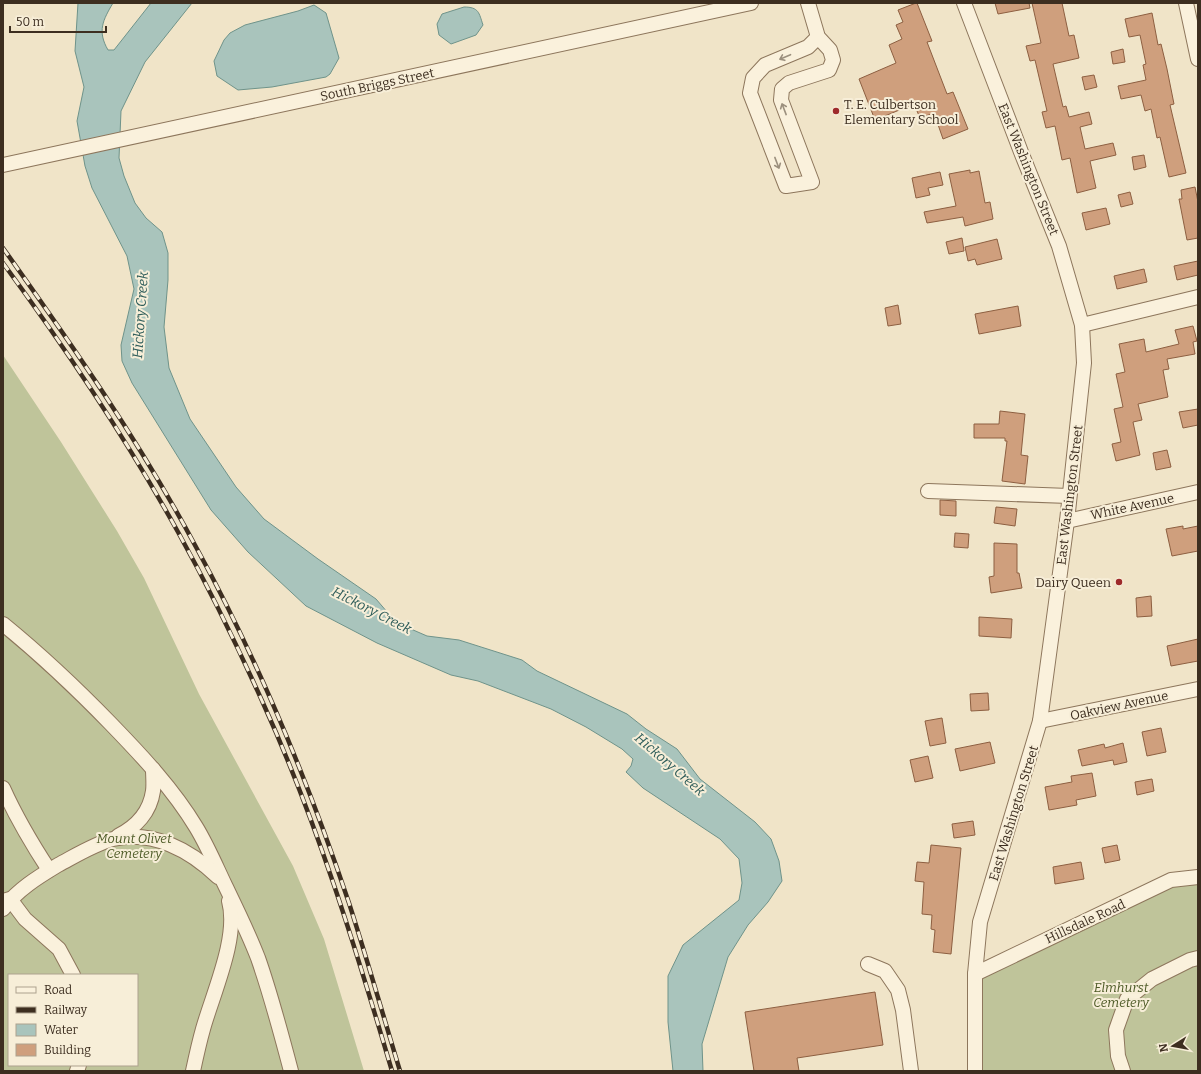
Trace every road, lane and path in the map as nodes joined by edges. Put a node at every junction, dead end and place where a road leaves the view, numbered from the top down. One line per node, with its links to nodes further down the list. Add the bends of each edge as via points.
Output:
1 (751, 3): 7 (street, South Briggs Street)
2 (808, 3): 5 (street)
3 (964, 3): 9 (street, East Washington Street, via 1059,246)
4 (1186, 3): 6 (street)
5 (818, 37): 5 (street, one-way to 5, via 808,47 765,65 753,78 750,93 786,186 812,182 781,100 782,89 789,83 829,70 833,60 830,50)
6 (1198, 59)
7 (3, 165)
8 (1198, 297): 9 (street)
9 (1082, 325): 12 (street, East Washington Street, via 1084,363)
10 (928, 491): 12 (street)
11 (1198, 492): 13 (street, White Avenue)
12 (1069, 496): 13 (street, East Washington Street)
13 (1067, 520): 16 (street, East Washington Street)
14 (3, 624): 17 (street, via 51,664)
15 (1198, 689): 16 (street, Oakview Avenue)
16 (1040, 721): 27 (street, East Washington Street, via 980,922)
17 (153, 769): 19 (street, via 153,791 149,806 127,832); 22 (street, via 196,827)
18 (3, 788): 20 (street, via 11,808)
19 (112, 840): 20 (street); 22 (street, via 131,837 167,842 206,865)
20 (49, 870): 23 (street)
21 (1198, 877): 27 (street, Hillsdale Road, via 1171,880)
22 (224, 883): 28 (street, via 231,914 228,946 202,1030); 29 (street, via 258,959)
23 (5, 903): 26 (street, via 59,949)
24 (1198, 958): 32 (street, via 1152,979 1126,999 1116,1030 1118,1056)
25 (868, 964): 30 (street, via 885,971 898,990)
26 (72, 974)
27 (975, 974): 31 (street, East Washington Street)
28 (193, 1071)
29 (291, 1071)
30 (911, 1071)
31 (975, 1071)
32 (1123, 1071)

